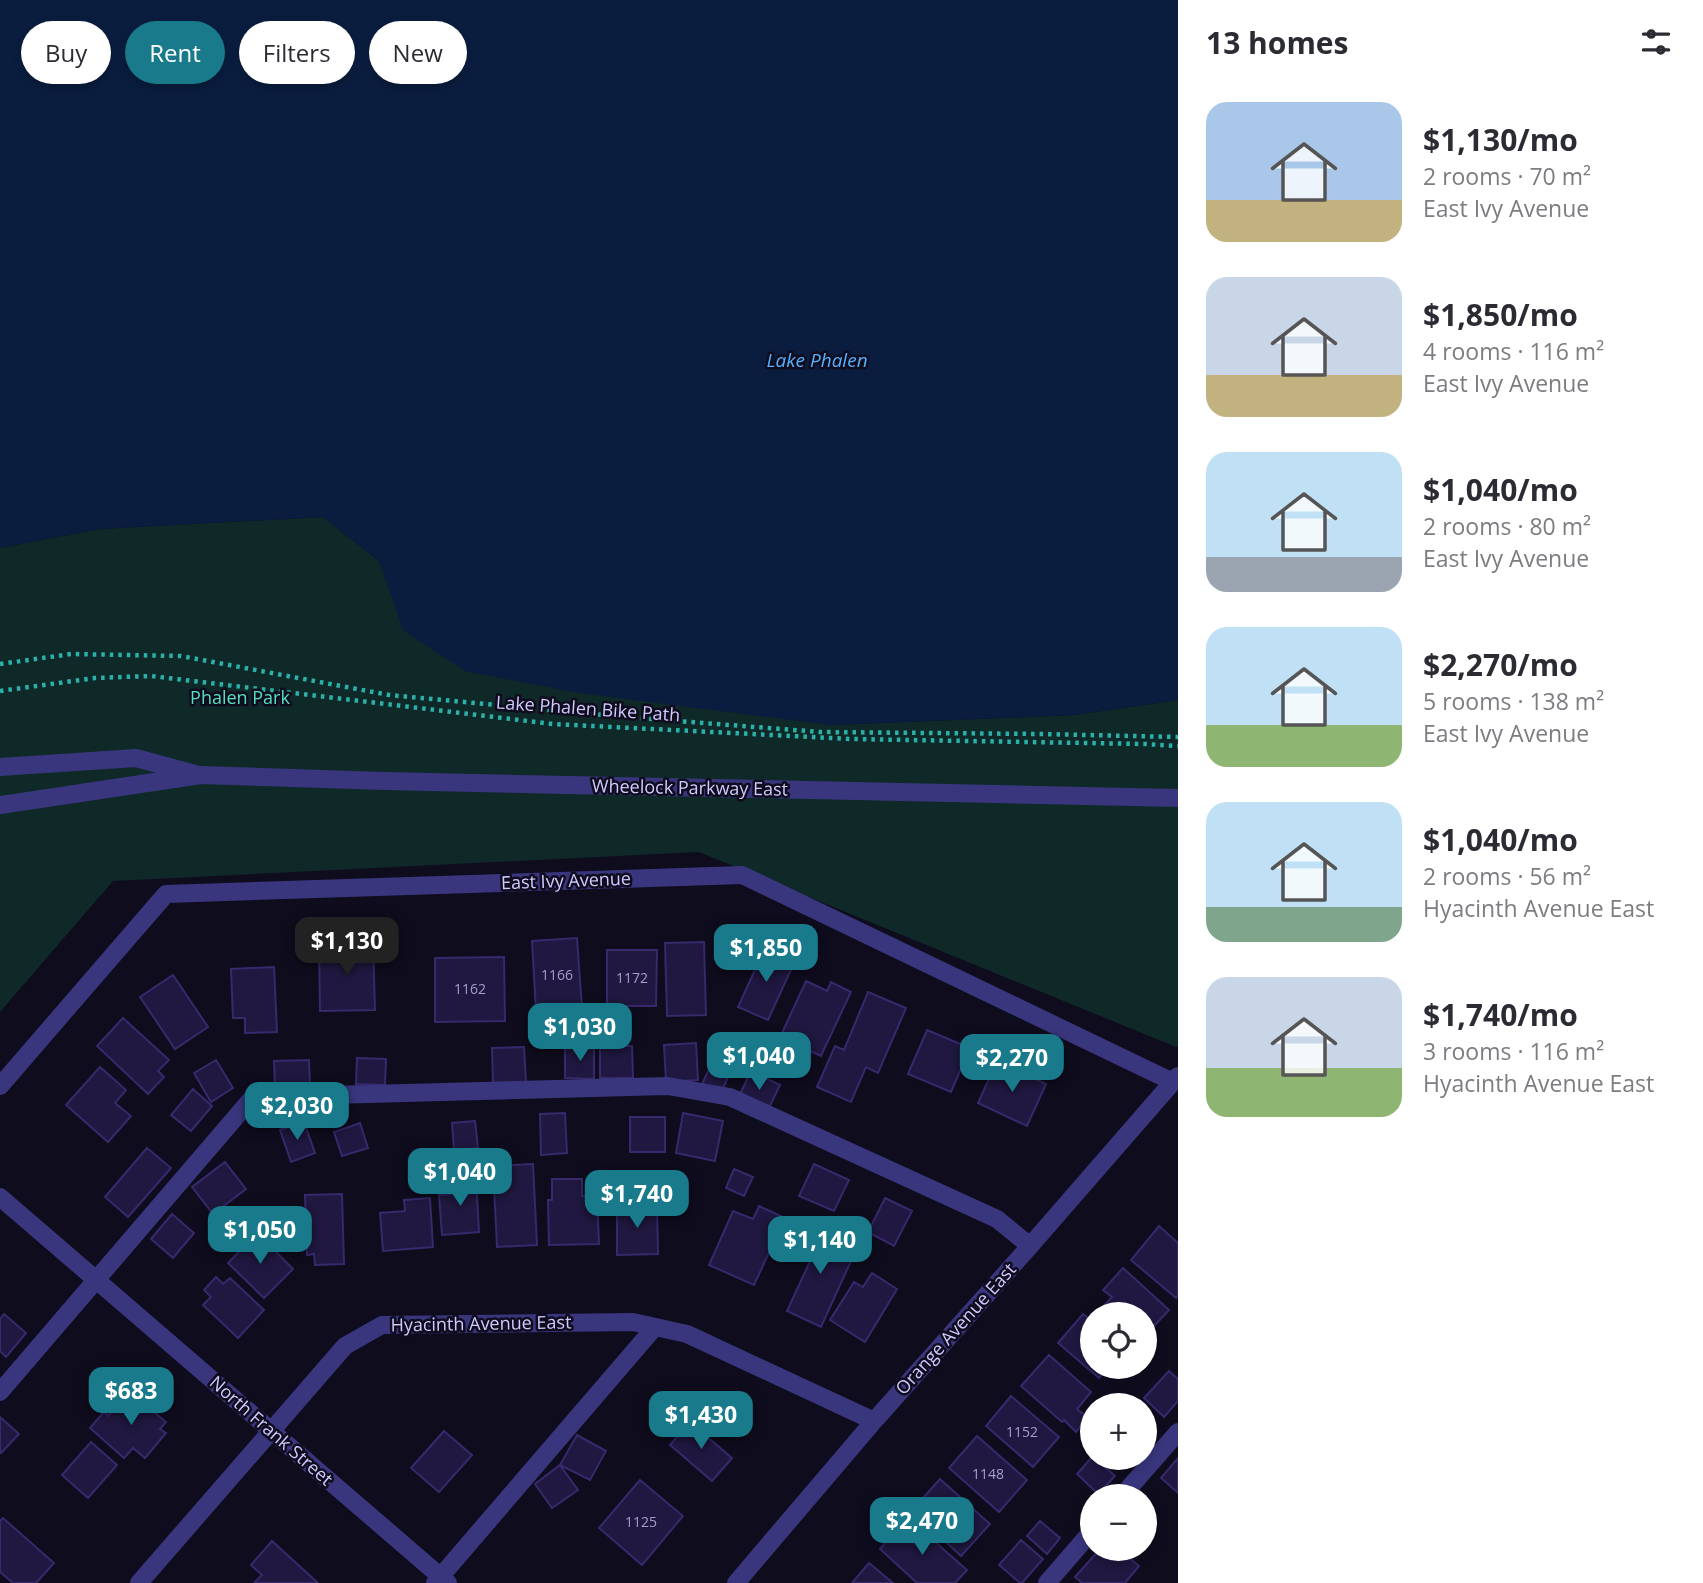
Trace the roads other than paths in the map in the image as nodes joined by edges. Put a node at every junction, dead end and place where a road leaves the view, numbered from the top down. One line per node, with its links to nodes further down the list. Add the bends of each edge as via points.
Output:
1 (0, 767): 2 (street, Wheelock Parkway East, via 136,758)
2 (201, 775): 3 (street, Wheelock Parkway East); 4 (street, Wheelock Parkway East)
3 (1178, 798)
4 (0, 806)
5 (1175, 1079): 6 (street, East Ivy Avenue, via 742,875 166,894); 8 (street, Orange Avenue East)
6 (0, 1086)
7 (0, 1197): 9 (street, North Frank Street)
8 (1030, 1246): 9 (street, via 997,1219 730,1097 668,1086 253,1097); 12 (street, Orange Avenue East)
9 (95, 1279): 11 (street); 13 (street, North Frank Street)
10 (655, 1327): 12 (street, Hyacinth Avenue East, via 687,1334); 13 (street, Hyacinth Avenue East, via 633,1322 382,1325 345,1346); 17 (street)
11 (0, 1392)
12 (874, 1421): 19 (street, Orange Avenue East)
13 (271, 1430): 17 (street, North Frank Street); 18 (street, Hyacinth Avenue East)
14 (1178, 1432): 15 (street)
15 (1132, 1484)
16 (1080, 1545): 20 (street)
17 (441, 1581)
18 (139, 1583)
19 (736, 1583)
20 (1048, 1583)

